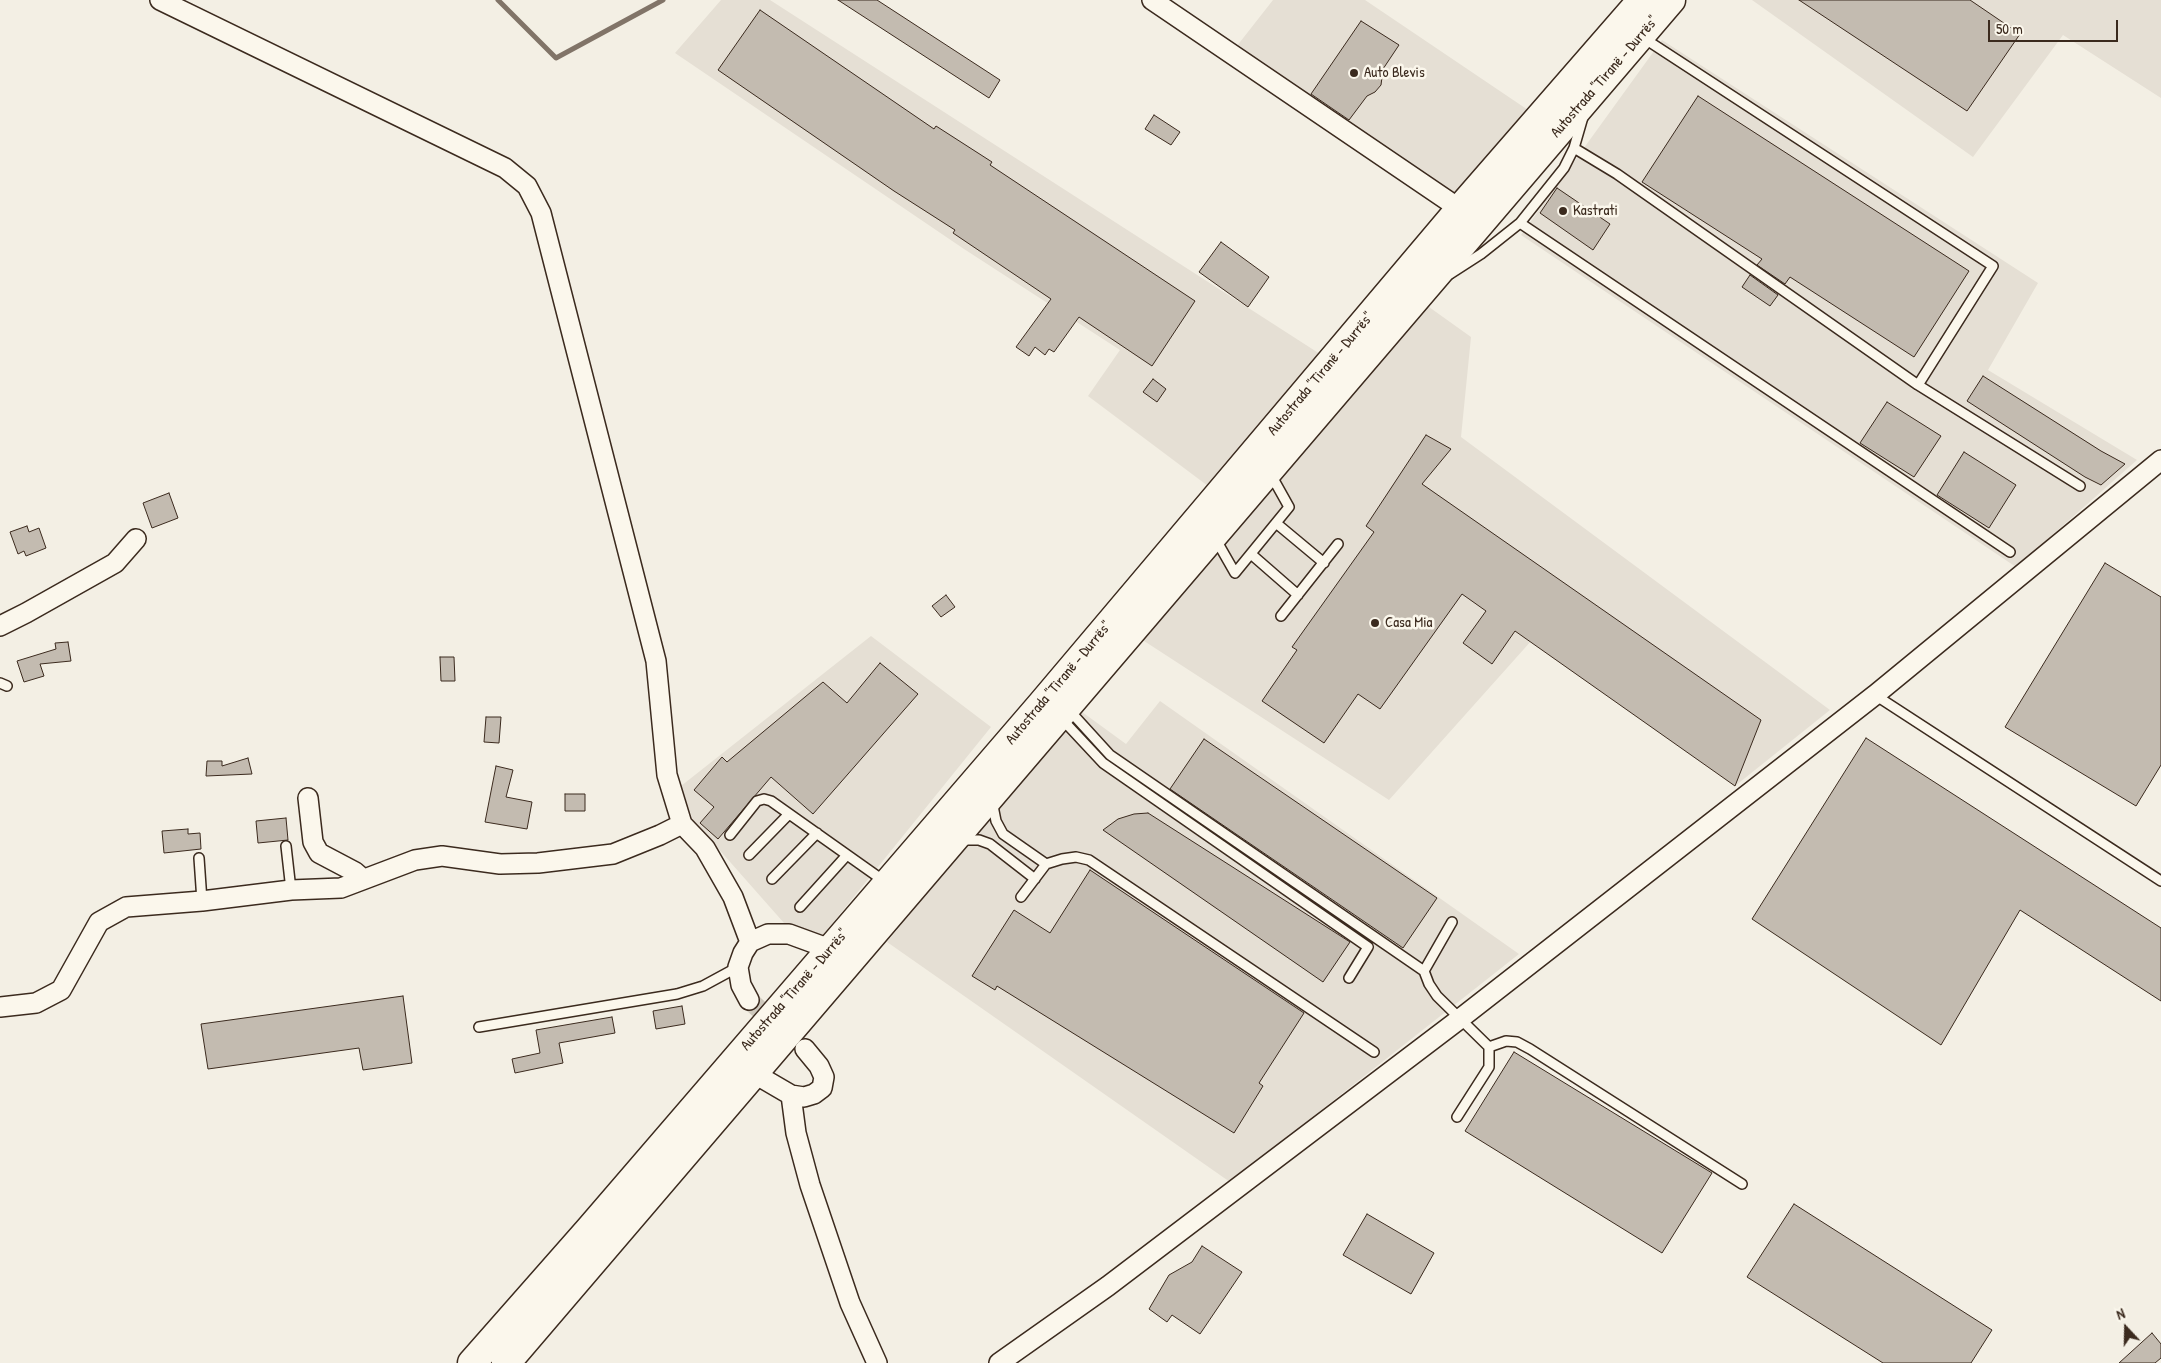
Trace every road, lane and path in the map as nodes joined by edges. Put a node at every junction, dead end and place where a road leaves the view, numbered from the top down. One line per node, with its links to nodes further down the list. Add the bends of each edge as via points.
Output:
1 (160, 0): 30 (street, via 505,168 528,186 541,213 656,661 667,775)
2 (1152, 0): 8 (street)
3 (1642, 0): 8 (highway, Autostrada "Tiranë - Durrës")
4 (1672, 0): 5 (highway, Autostrada "Tiranë - Durrës")
5 (1641, 36): 6 (highway, Autostrada "Tiranë - Durrës"); 11 (lane, via 1993,266)
6 (1588, 97): 7 (lane); 10 (highway, Autostrada "Tiranë - Durrës")
7 (1574, 148): 9 (lane, via 1564,168); 11 (lane, via 1617,174)
8 (1460, 209): 43 (highway, Autostrada "Tiranë - Durrës", via 1048,698)
9 (1520, 223): 10 (lane, via 1481,254); 19 (lane)
10 (1417, 296): 13 (highway, Autostrada "Tiranë - Durrës")
11 (1918, 385): 14 (lane)
12 (2161, 460): 25 (street)
13 (1269, 471): 15 (lane, via 1289,508); 16 (highway, Autostrada "Tiranë - Durrës")
14 (2080, 486)
15 (1276, 523): 20 (lane); 21 (lane)
16 (1213, 536): 20 (lane, via 1235,573); 26 (highway, Autostrada "Tiranë - Durrës")
17 (136, 539): 24 (street, via 115,563)
18 (1338, 544): 21 (lane)
19 (2010, 552)
20 (1250, 554): 22 (lane)
21 (1324, 563): 22 (lane)
22 (1298, 595): 23 (lane)
23 (1281, 616)
24 (0, 626)
25 (1875, 695): 42 (lane); 56 (street)
26 (1064, 712): 27 (highway, Autostrada "Tiranë - Durrës"); 52 (lane, via 1110,755); 53 (lane, via 1103,764 1368,947)
27 (1001, 783): 31 (highway, Autostrada "Tiranë - Durrës"); 38 (lane, via 993,806 996,821 1004,834)
28 (308, 798): 39 (street, via 313,842 319,853)
29 (789, 814): 32 (lane); 33 (lane, via 771,801 757,801); 35 (lane)
30 (682, 824): 39 (street, via 613,854 500,864 442,856 416,860); 49 (street, via 705,848 733,897)
31 (958, 833): 41 (lane, via 966,840 990,844); 61 (highway, Autostrada "Tiranë - Durrës")
32 (817, 834): 36 (lane); 40 (lane)
33 (730, 835)
34 (286, 846): 44 (lane)
35 (749, 855)
36 (846, 855): 43 (lane); 47 (lane)
37 (199, 858): 46 (lane)
38 (1046, 864): 41 (lane); 60 (lane, via 1076,857 1089,860)
39 (363, 879): 44 (street, via 341,888)
40 (772, 879)
41 (1035, 879): 45 (lane)
42 (2161, 881)
43 (887, 883): 50 (highway, Autostrada "Tiranë - Durrës")
44 (291, 890): 46 (street)
45 (1021, 897)
46 (202, 901): 55 (street, via 126,907 99,922 61,990 36,1003)
47 (800, 907)
48 (1452, 922): 52 (lane)
49 (750, 942): 50 (street, via 768,934 790,934); 51 (street)
50 (830, 949): 65 (highway, Autostrada "Tiranë - Durrës")
51 (738, 967): 54 (street, via 741,985); 57 (lane, via 703,986 677,994)
52 (1424, 971): 56 (lane, via 1437,996)
53 (1349, 978)
54 (749, 1000)
55 (0, 1007)
56 (1461, 1018): 58 (lane); 68 (street, via 1108,1286)
57 (478, 1027)
58 (1489, 1047): 63 (lane, via 1488,1067); 64 (lane, via 1506,1041 1517,1042 1530,1049)
59 (805, 1049): 62 (street, via 824,1077 822,1088 804,1097)
60 (1374, 1052)
61 (755, 1074): 62 (street); 66 (highway, Autostrada "Tiranë - Durrës")
62 (791, 1095): 67 (street, via 796,1133 810,1185 850,1303)
63 (1457, 1117)
64 (1742, 1184)
65 (472, 1363)
66 (506, 1363)
67 (877, 1363)
68 (999, 1363)

